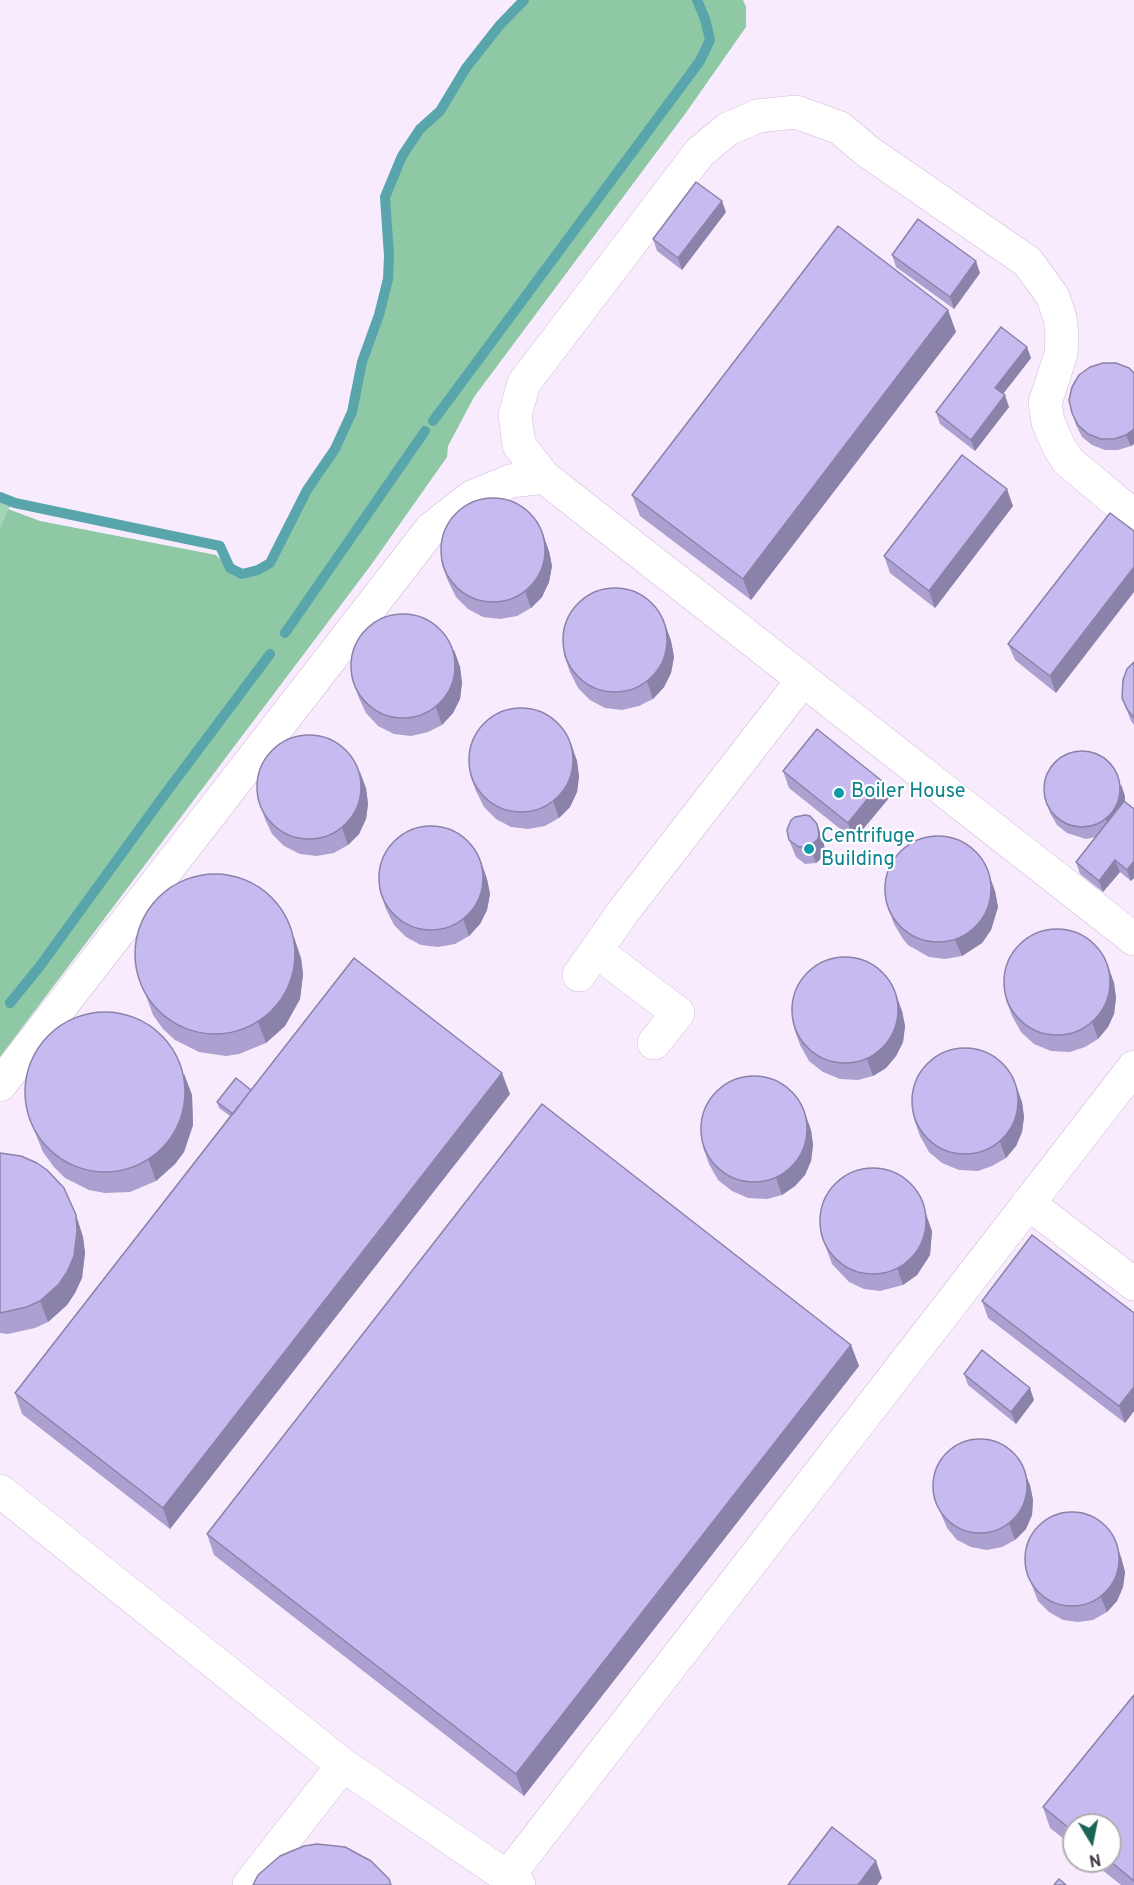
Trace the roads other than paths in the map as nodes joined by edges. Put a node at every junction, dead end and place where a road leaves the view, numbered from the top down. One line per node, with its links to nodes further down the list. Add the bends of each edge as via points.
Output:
1 (544, 477): 2 (lane, via 519,445 515,415 524,383 700,152 728,129 758,116 796,112 840,129 1028,262 1053,297 1061,326 1061,354 1045,403 1059,447 1068,461); 3 (lane); 7 (lane, via 511,481 472,497 431,529)
2 (1134, 516)
3 (802, 681): 4 (lane); 5 (lane, via 588,963 678,1013)
4 (1134, 939)
5 (654, 1043)
6 (1134, 1066): 8 (lane)
7 (0, 1085)
8 (1028, 1203): 9 (lane); 12 (lane)
9 (1134, 1284)
10 (0, 1491): 11 (lane)
11 (343, 1766): 12 (lane); 13 (lane)
12 (513, 1881)
13 (249, 1885)

